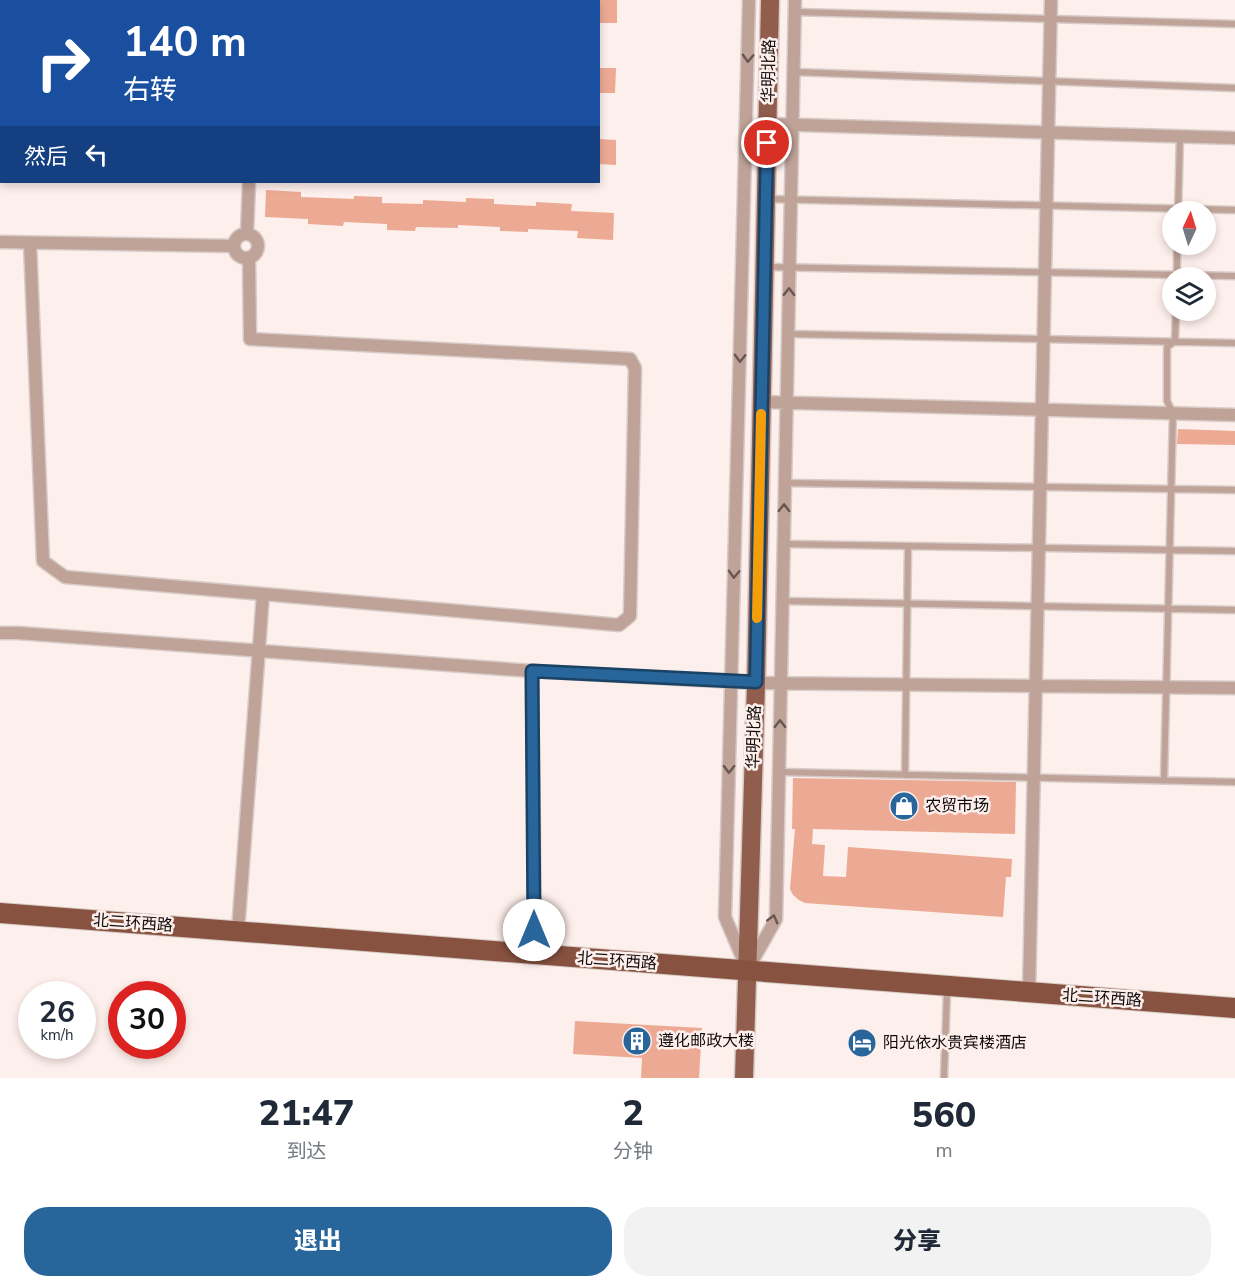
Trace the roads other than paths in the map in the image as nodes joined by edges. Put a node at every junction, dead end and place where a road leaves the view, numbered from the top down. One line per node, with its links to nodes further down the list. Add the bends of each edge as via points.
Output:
1 (749, 0): 62 (street, one-way to 62)
2 (770, 0): 10 (main road, 华明北路)
3 (1051, 0): 5 (street)
4 (795, 6): 5 (lane); 7 (street)
5 (1050, 19): 6 (lane); 8 (street)
6 (1235, 24)
7 (794, 72): 8 (lane); 11 (street)
8 (1049, 81): 9 (lane); 12 (street)
9 (1235, 88)
10 (768, 124): 11 (street); 16 (main road, 华明北路)
11 (792, 125): 12 (street); 17 (street)
12 (1048, 132): 13 (street); 19 (street)
13 (1180, 136): 14 (street); 18 (lane)
14 (1235, 138)
15 (249, 183): 23 (street)
16 (766, 199): 17 (lane); 28 (main road, 华明北路)
17 (791, 200): 19 (lane); 29 (street)
18 (1178, 201)
19 (1046, 206): 20 (lane); 30 (street)
20 (1162, 210)
21 (1216, 210): 22 (lane)
22 (1235, 210)
23 (247, 234): 26 (street, via 237,238); 27 (street, via 257,240 258,247)
24 (0, 242): 25 (street)
25 (30, 243): 26 (street); 53 (street, via 43,561 65,577)
26 (234, 246): 27 (street, via 238,255)
27 (249, 258): 53 (street, via 250,339 630,358 635,368 630,616 619,625)
28 (764, 267): 29 (lane); 39 (main road, 华明北路)
29 (789, 267): 30 (lane); 35 (street, one-way to 29)
30 (1045, 272): 31 (lane); 36 (street)
31 (1162, 276)
32 (1216, 276): 33 (lane)
33 (1235, 276)
34 (1176, 321): 37 (lane)
35 (788, 334): 36 (lane); 40 (street)
36 (1044, 339): 37 (lane); 41 (street)
37 (1175, 341): 38 (lane); 42 (lane, via 1167,347 1167,402)
38 (1235, 342)
39 (761, 402): 40 (street); 63 (main road, 华明北路)
40 (787, 403): 41 (street); 44 (street)
41 (1042, 410): 42 (street); 45 (street)
42 (1173, 413): 43 (street); 46 (lane)
43 (1235, 415)
44 (785, 483): 45 (lane); 48 (street, one-way to 44)
45 (1041, 487): 46 (lane); 50 (street)
46 (1172, 489): 47 (lane); 51 (lane)
47 (1235, 490)
48 (783, 544): 49 (lane); 54 (street)
49 (908, 546): 50 (lane); 55 (lane)
50 (1039, 548): 51 (lane); 56 (street)
51 (1170, 550): 52 (lane); 57 (lane)
52 (1235, 551)
53 (263, 594): 60 (street)
54 (782, 601): 55 (lane); 64 (street)
55 (907, 604): 56 (lane); 65 (lane)
56 (1038, 606): 57 (lane); 66 (street)
57 (1168, 609): 58 (lane); 67 (lane)
58 (1235, 610)
59 (0, 633): 60 (street)
60 (259, 650): 61 (street); 75 (street)
61 (532, 671): 62 (street); 76 (street)
62 (732, 681): 63 (street); 77 (street, one-way to 77, via 725,917)
63 (756, 682): 64 (street); 77 (main road, 华明北路)
64 (781, 683): 65 (street); 69 (street, one-way to 64)
65 (906, 684): 66 (street); 70 (lane)
66 (1036, 686): 67 (street); 71 (street)
67 (1167, 687): 68 (street); 72 (lane)
68 (1235, 688)
69 (779, 772): 70 (lane); 77 (street, one-way to 69, via 776,919)
70 (904, 775): 71 (lane)
71 (1034, 778): 72 (lane); 79 (street)
72 (1164, 780): 73 (lane)
73 (1235, 782)
74 (0, 913): 75 (highway, 北二环西路)
75 (238, 931): 76 (highway, 北二环西路)
76 (535, 954): 77 (highway, 北二环西路)
77 (747, 971): 78 (highway, 北二环西路); 81 (main road, 华明北路)
78 (947, 986): 79 (highway, 北二环西路); 82 (lane)
79 (1029, 992): 80 (highway, 北二环西路)
80 (1235, 1008)
81 (744, 1078)
82 (944, 1078)

